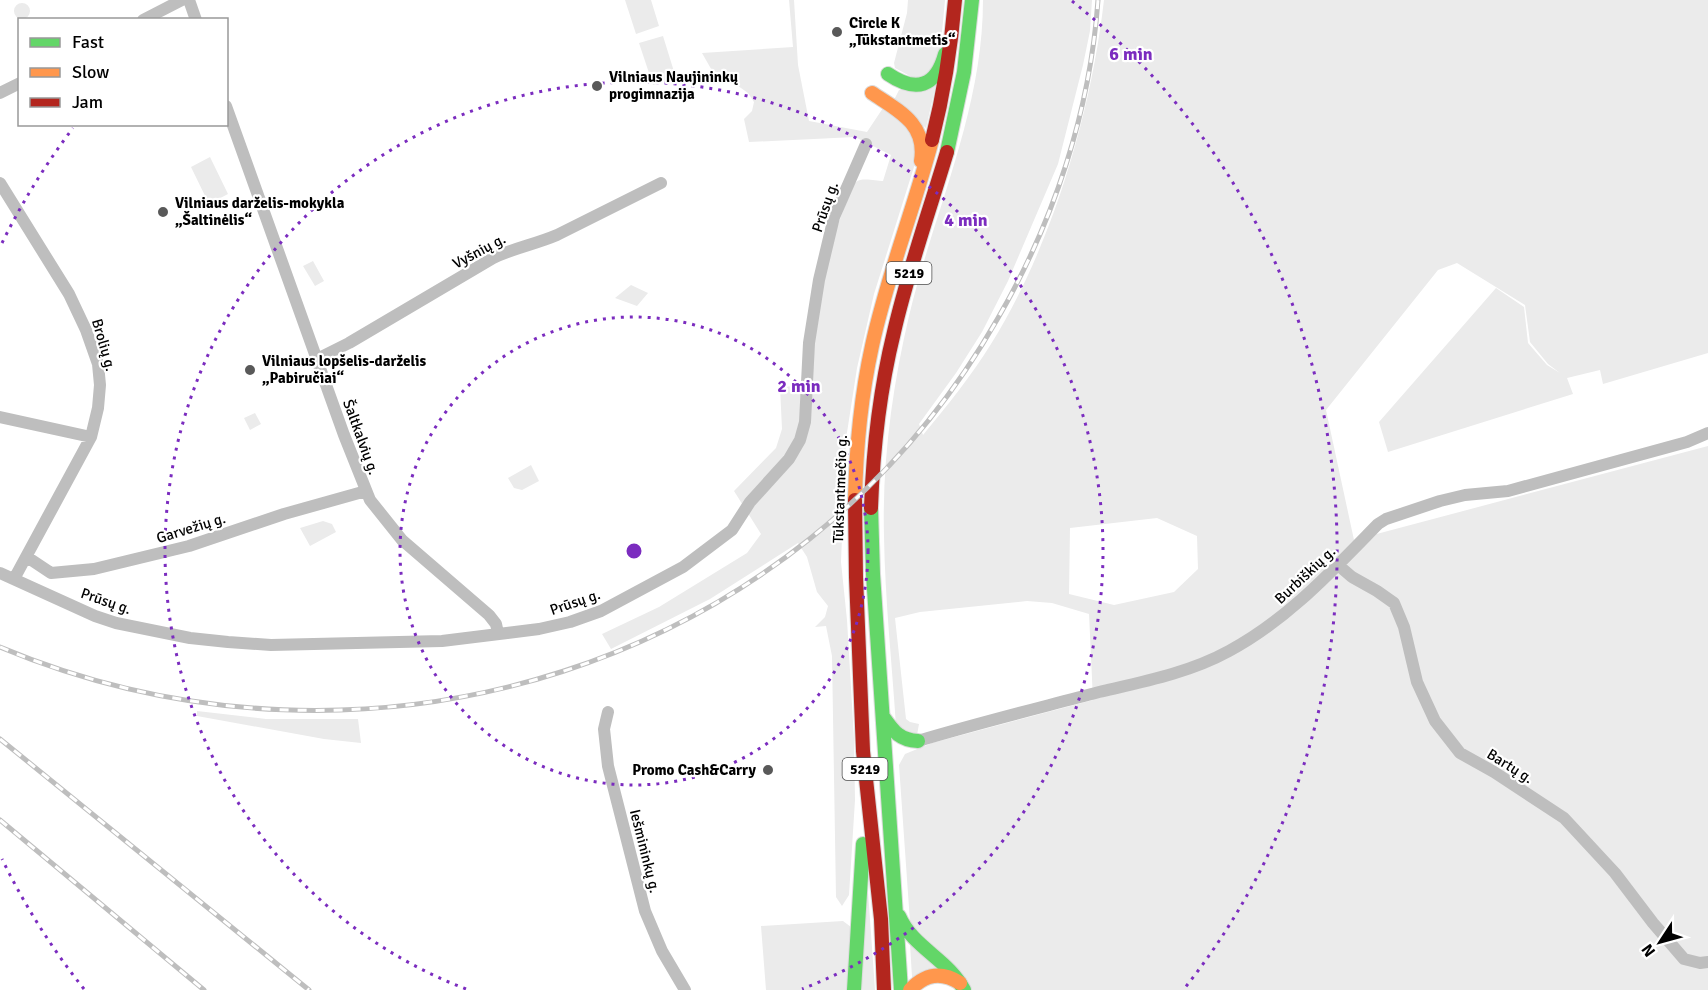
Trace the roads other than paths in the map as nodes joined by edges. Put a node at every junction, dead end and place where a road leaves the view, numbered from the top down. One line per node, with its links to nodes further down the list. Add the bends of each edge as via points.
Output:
1 (182, 0): 5 (street)
2 (189, 0): 6 (street)
3 (972, 0): 29 (highway, 5219, via 963,88 903,292 881,397 872,550)
4 (955, 2): 7 (highway, via 943,64 936,76 913,87); 15 (highway, Tūkstantmečio g. / 5219, via 946,83)
5 (147, 18)
6 (195, 18)
7 (888, 74)
8 (18, 84): 9 (street)
9 (0, 93)
10 (872, 93): 15 (highway, via 909,120 921,134 924,145 916,175)
11 (228, 112): 16 (street, Šaltkalvių g.)
12 (866, 144): 27 (street, Prūsų g., via 834,217 809,343 804,432 789,459 750,502 732,530 662,579 601,611 570,622)
13 (0, 183): 19 (street, Brolių g., via 69,294 86,330 98,364 100,385)
14 (660, 183): 16 (street, Vyšnių g., via 556,235 493,258)
15 (916, 199): 32 (highway, Tūkstantmečio g. / 5219, via 871,348 856,450 853,548)
16 (317, 358): 20 (street, Šaltkalvių g.)
17 (0, 417): 19 (street)
18 (1708, 433): 22 (street, Burbiškių g., via 1508,491 1465,495 1386,519)
19 (91, 437): 21 (street, Brolių g.)
20 (366, 491): 24 (street, Garvežių g., via 162,553 94,569); 27 (street, Šaltkalvių g., via 402,540 489,615)
21 (27, 557): 24 (street); 25 (street, Brolių g.)
22 (1338, 566): 30 (street, Burbiškių g., via 1266,629 1228,652 1194,666); 34 (street, Bartų g., via 1394,603 1417,682 1435,721 1460,753 1564,818 1615,873 1684,959)
23 (0, 573): 25 (street, Prūsų g.)
24 (51, 573): 26 (street)
25 (14, 579): 26 (street, Prūsų g.)
26 (43, 593): 27 (street, Prūsų g., via 116,623 228,642 369,644 442,641)
27 (498, 633)
28 (608, 712): 36 (street, Iešmininkų g., via 604,729 608,766 645,911)
29 (884, 718): 30 (highway, via 904,741); 31 (highway, 5219)
30 (918, 741): 31 (highway, via 901,752)
31 (887, 772): 33 (highway, 5219)
32 (866, 787): 37 (highway); 38 (highway, Tūkstantmečio g. / 5219)
33 (896, 907): 35 (highway, via 906,932 952,969); 39 (highway, 5219)
34 (1708, 962)
35 (963, 988): 40 (highway, via 945,974 937,974 922,979)
36 (685, 990)
37 (854, 990)
38 (884, 990)
39 (901, 990)
40 (910, 990)

